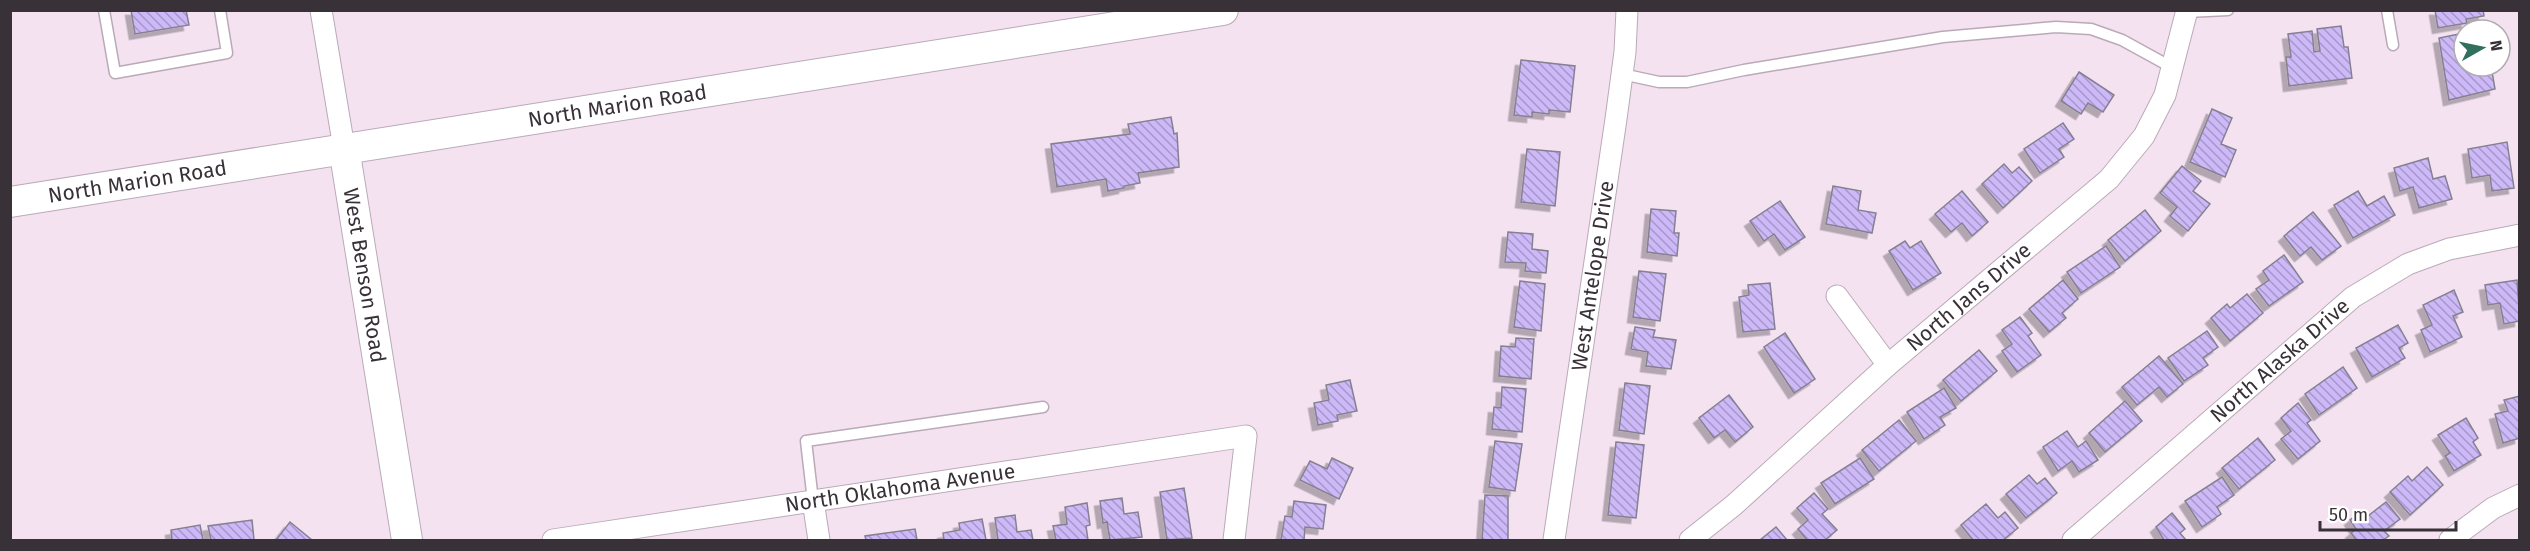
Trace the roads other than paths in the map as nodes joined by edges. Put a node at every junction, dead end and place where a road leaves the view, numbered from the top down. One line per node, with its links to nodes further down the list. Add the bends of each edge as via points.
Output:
1 (104, 10): 2 (lane, via 115,72 227,53)
2 (220, 10)
3 (321, 10): 12 (street, West Benson Road)
4 (1223, 10): 12 (main road, North Marion Road)
5 (1627, 10): 11 (street, West Antelope Drive)
6 (2228, 10): 8 (lane)
7 (2387, 10): 9 (lane)
8 (2187, 11): 10 (street, North Jans Drive)
9 (2392, 45)
10 (2173, 68): 11 (lane, via 2122,40 2091,29 2056,27 1943,37 1687,82 1659,82); 16 (street, North Jans Drive, via 2165,95 2144,136 2109,178)
11 (1622, 74): 25 (street, West Antelope Drive)
12 (344, 148): 13 (main road, North Marion Road); 21 (main road, West Benson Road)
13 (10, 202)
14 (2520, 235): 27 (street, North Alaska Drive, via 2450,249 2408,264 2354,297)
15 (1837, 296): 16 (street)
16 (1888, 365): 26 (street, North Jans Drive)
17 (1043, 406): 19 (lane, via 806,441)
18 (2520, 495): 28 (street, via 2493,508)
19 (813, 501): 20 (street, North Oklahoma Avenue); 23 (street); 24 (street, North Oklahoma Avenue, via 1246,436)
20 (622, 535): 22 (street, North Oklahoma Avenue)
21 (407, 540)
22 (553, 540)
23 (819, 540)
24 (1234, 540)
25 (1554, 540)
26 (1690, 540)
27 (2073, 540)
28 (2450, 540)

